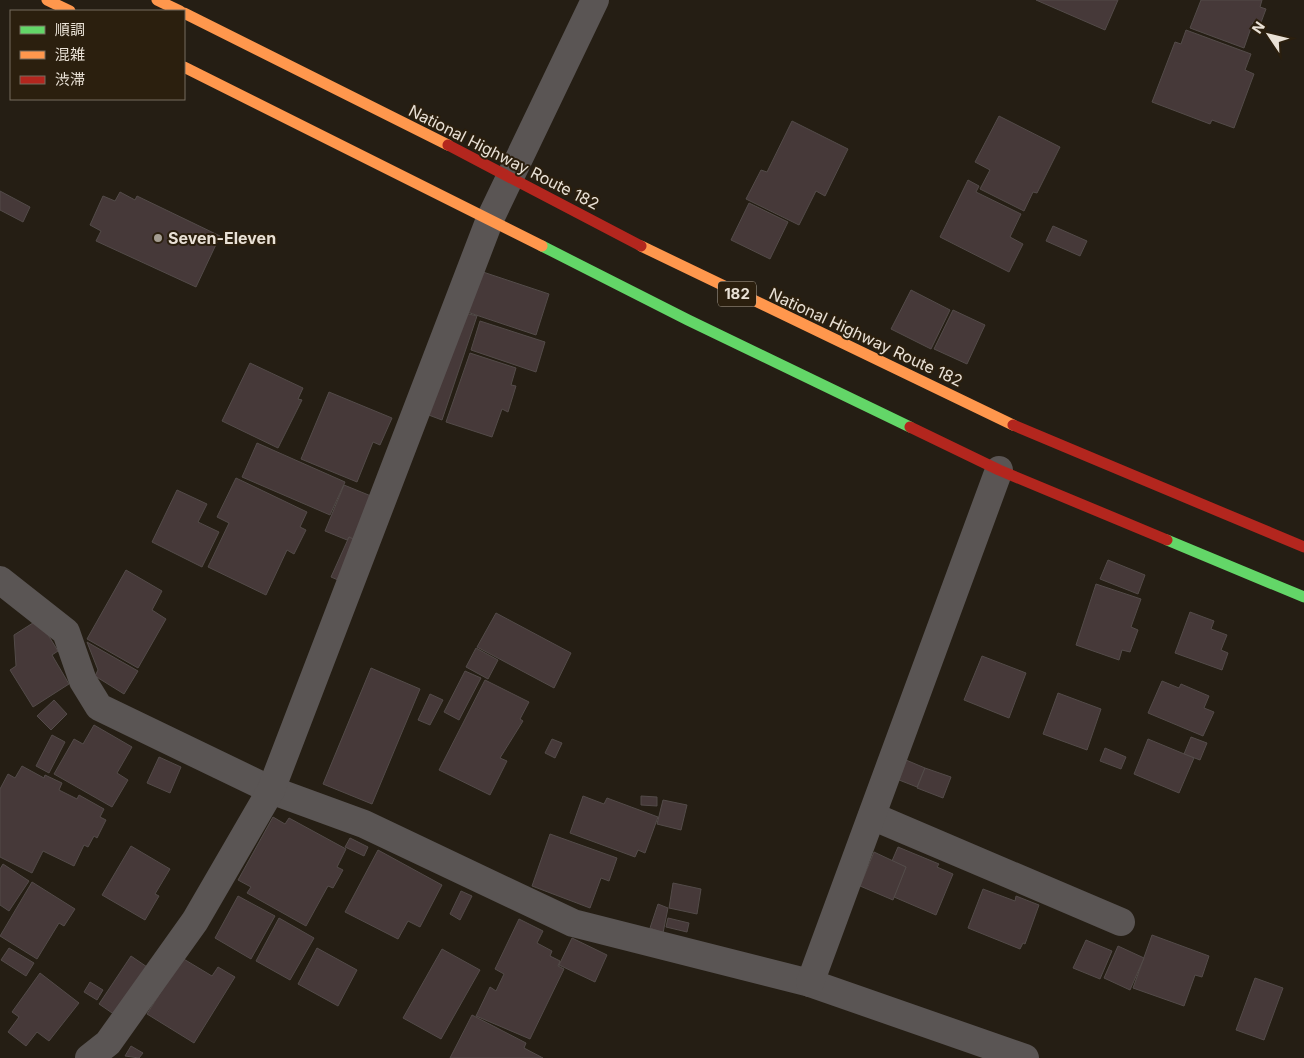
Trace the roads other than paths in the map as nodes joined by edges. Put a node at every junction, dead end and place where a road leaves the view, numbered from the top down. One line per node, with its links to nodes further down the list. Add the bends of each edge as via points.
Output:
1 (47, 0): 4 (highway)
2 (157, 0): 5 (highway)
3 (595, 0): 8 (street)
4 (68, 10)
5 (178, 10)
6 (185, 13): 8 (highway, National Highway Route 182 / 182)
7 (185, 67): 9 (highway)
8 (511, 176): 9 (street); 11 (highway, National Highway Route 182 / 182, via 670,262 1020,428)
9 (490, 219): 10 (highway, via 688,320); 14 (street)
10 (999, 470): 13 (highway); 15 (street)
11 (1304, 547)
12 (0, 580): 14 (street, via 66,632 83,681 98,707)
13 (1304, 598)
14 (270, 790): 17 (street, via 364,824 573,923); 18 (street, via 196,921 108,1043)
15 (872, 816): 16 (street); 17 (street)
16 (1121, 922)
17 (810, 983): 19 (street)
18 (89, 1058)
19 (1026, 1058)

